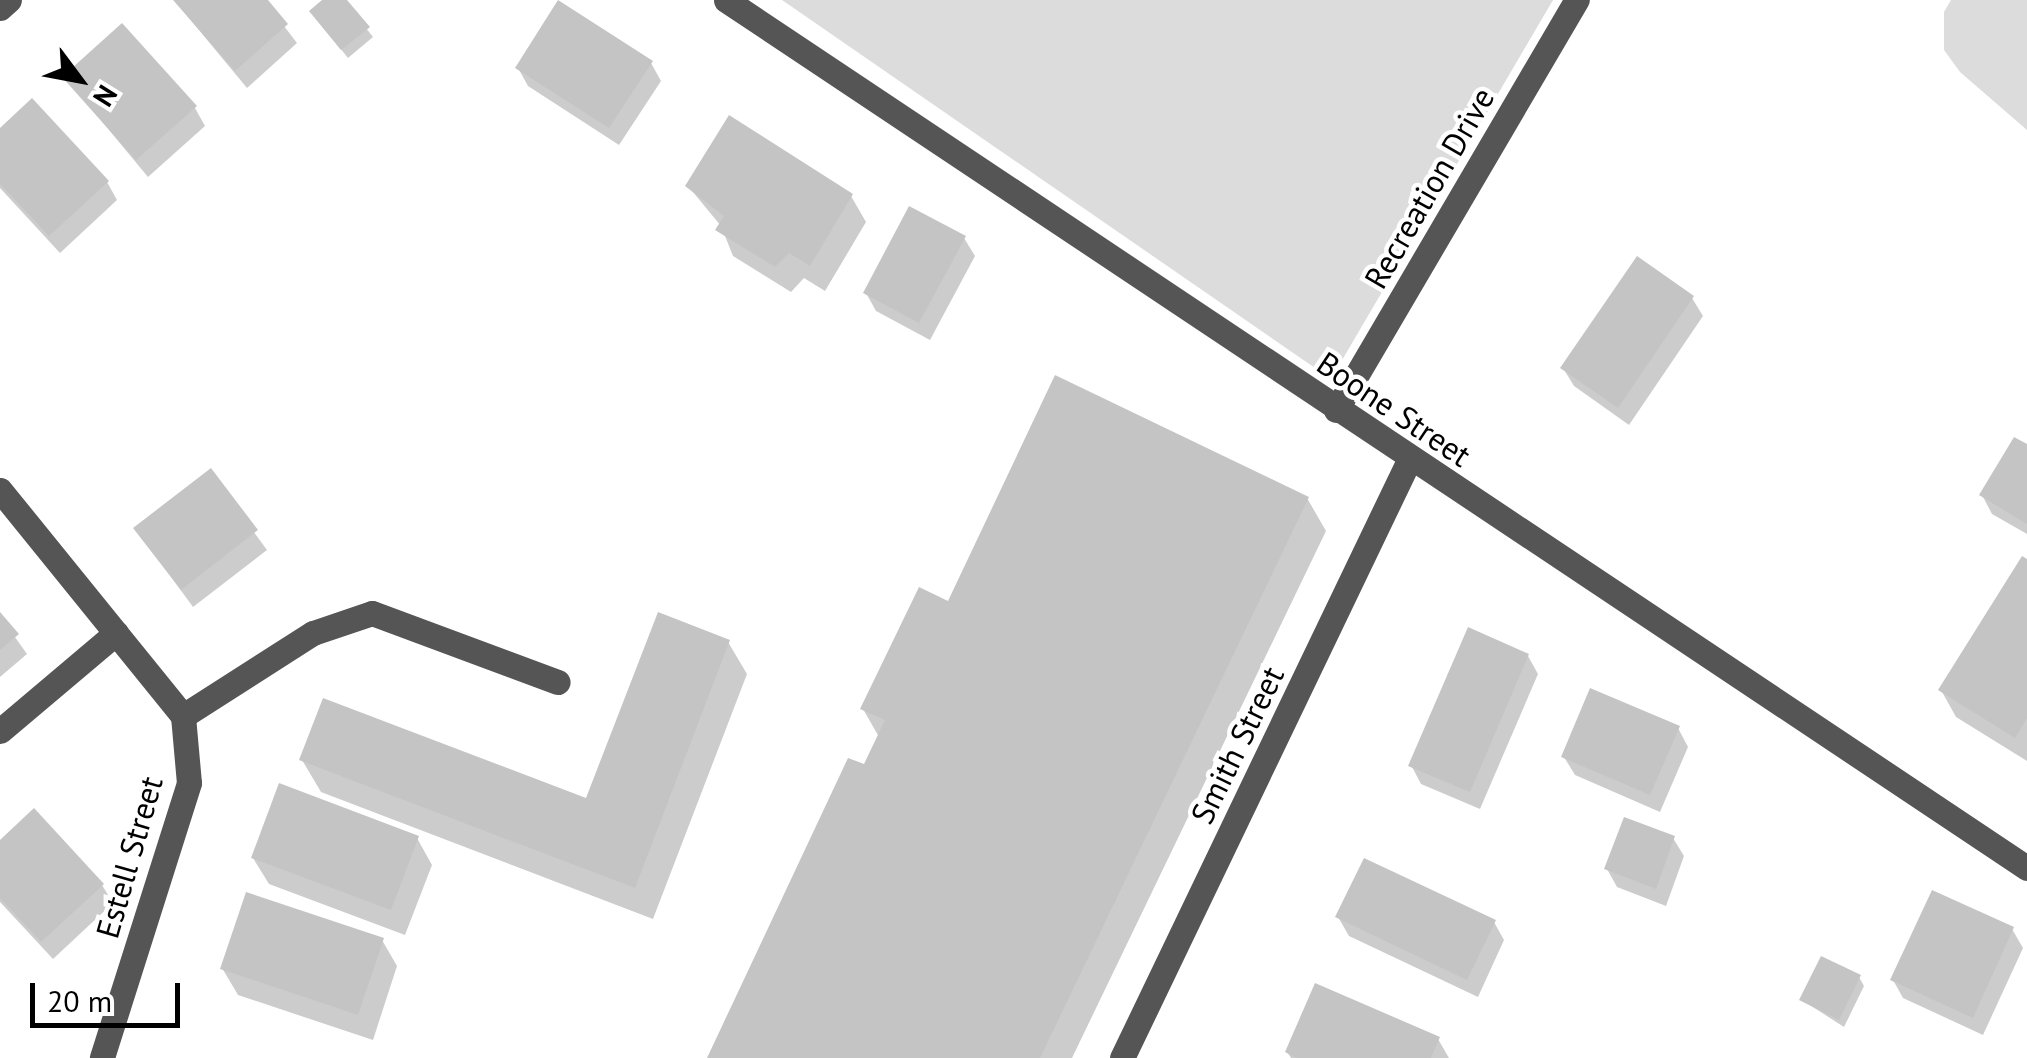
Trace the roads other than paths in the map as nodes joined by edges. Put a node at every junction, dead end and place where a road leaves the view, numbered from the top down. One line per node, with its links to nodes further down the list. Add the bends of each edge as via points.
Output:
1 (9, 0): 4 (street)
2 (726, 0): 5 (street, Boone Street, via 1019,190)
3 (1577, 0): 5 (street, Recreation Drive)
4 (0, 8)
5 (1336, 410): 6 (street, Boone Street)
6 (1409, 460): 12 (street, Boone Street); 14 (street, Smith Street)
7 (0, 490): 8 (street)
8 (116, 634): 10 (street); 11 (street)
9 (558, 682): 10 (street, via 372,613 313,633)
10 (182, 716): 13 (street, Estell Street, via 190,783)
11 (0, 730)
12 (2027, 868)
13 (102, 1058)
14 (1122, 1058)

